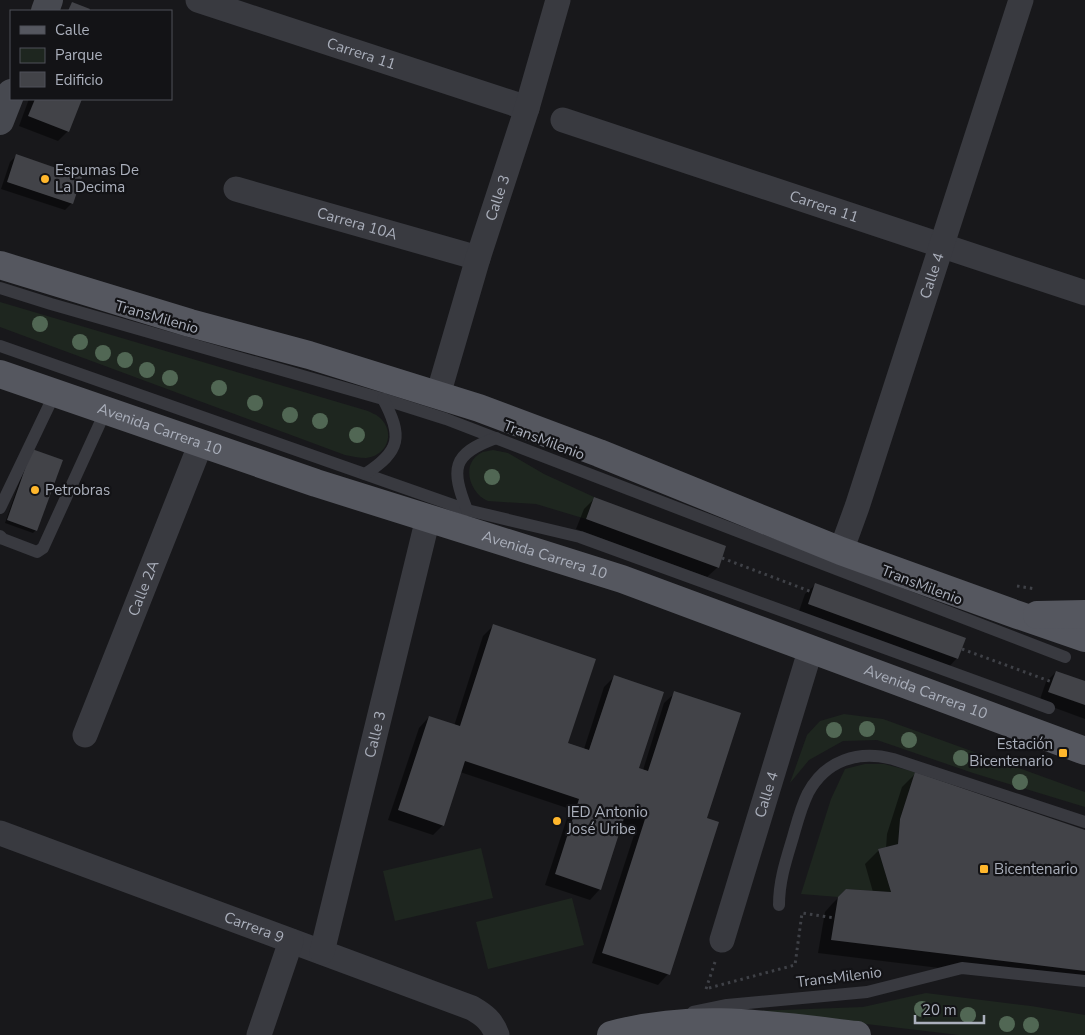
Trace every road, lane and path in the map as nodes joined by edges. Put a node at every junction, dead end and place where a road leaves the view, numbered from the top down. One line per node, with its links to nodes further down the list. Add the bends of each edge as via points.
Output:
1 (198, 0): 5 (street, Carrera 11)
2 (558, 0): 5 (street, Calle 3)
3 (1021, 0): 9 (street, Calle 4)
4 (10, 96): 7 (street)
5 (527, 108): 10 (street, Calle 3)
6 (563, 120): 9 (street, Carrera 11)
7 (0, 121)
8 (236, 189): 10 (street, Carrera 10A)
9 (941, 245): 13 (street, Carrera 11); 27 (street, Calle 4)
10 (478, 258): 17 (street, Calle 3)
11 (0, 265): 17 (main road)
12 (0, 288): 18 (lane, TransMilenio)
13 (1085, 293)
14 (0, 346): 22 (lane)
15 (0, 374): 16 (main road, Avenida Carrera 10)
16 (55, 393): 19 (main road, Avenida Carrera 10); 23 (lane)
17 (438, 395): 27 (main road, via 599,453)
18 (383, 399): 20 (lane, TransMilenio); 22 (lane, via 393,416 396,442 384,461)
19 (106, 410): 21 (main road, Avenida Carrera 10); 26 (lane, via 44,548 37,552)
20 (496, 438): 24 (lane, via 476,445 462,455 457,480); 35 (lane, TransMilenio)
21 (200, 443): 25 (main road, Avenida Carrera 10); 38 (street, Calle 2A)
22 (365, 474): 24 (lane)
23 (0, 508)
24 (467, 510): 37 (lane, via 580,537)
25 (428, 518): 33 (main road, Avenida Carrera 10, via 622,579); 46 (street, Calle 3)
26 (0, 536)
27 (841, 551): 31 (main road)
28 (722, 558): 29 (path)
29 (812, 592)
30 (1085, 614): 31 (main road)
31 (1018, 616): 32 (main road)
32 (1085, 638)
33 (810, 648): 39 (main road, Avenida Carrera 10); 44 (street, Calle 4)
34 (962, 649): 36 (path)
35 (1065, 657)
36 (1052, 682)
37 (1049, 708)
38 (85, 735)
39 (1085, 750)
40 (1085, 822): 42 (lane, via 878,754 844,759 821,776 808,792 782,874)
41 (0, 833): 45 (street, Carrera 9)
42 (779, 905)
43 (835, 918): 48 (path, via 802,913 795,965)
44 (722, 940)
45 (291, 941): 46 (street, Carrera 9); 50 (street)
46 (322, 952): 51 (street, Carrera 9, via 472,1008 491,1022)
47 (1085, 981): 49 (lane, TransMilenio, via 962,968 867,992 727,1005 676,1015)
48 (700, 991)
49 (619, 1033): 52 (main road, via 668,1025 729,1021)
50 (260, 1035)
51 (497, 1035)
52 (857, 1035)

